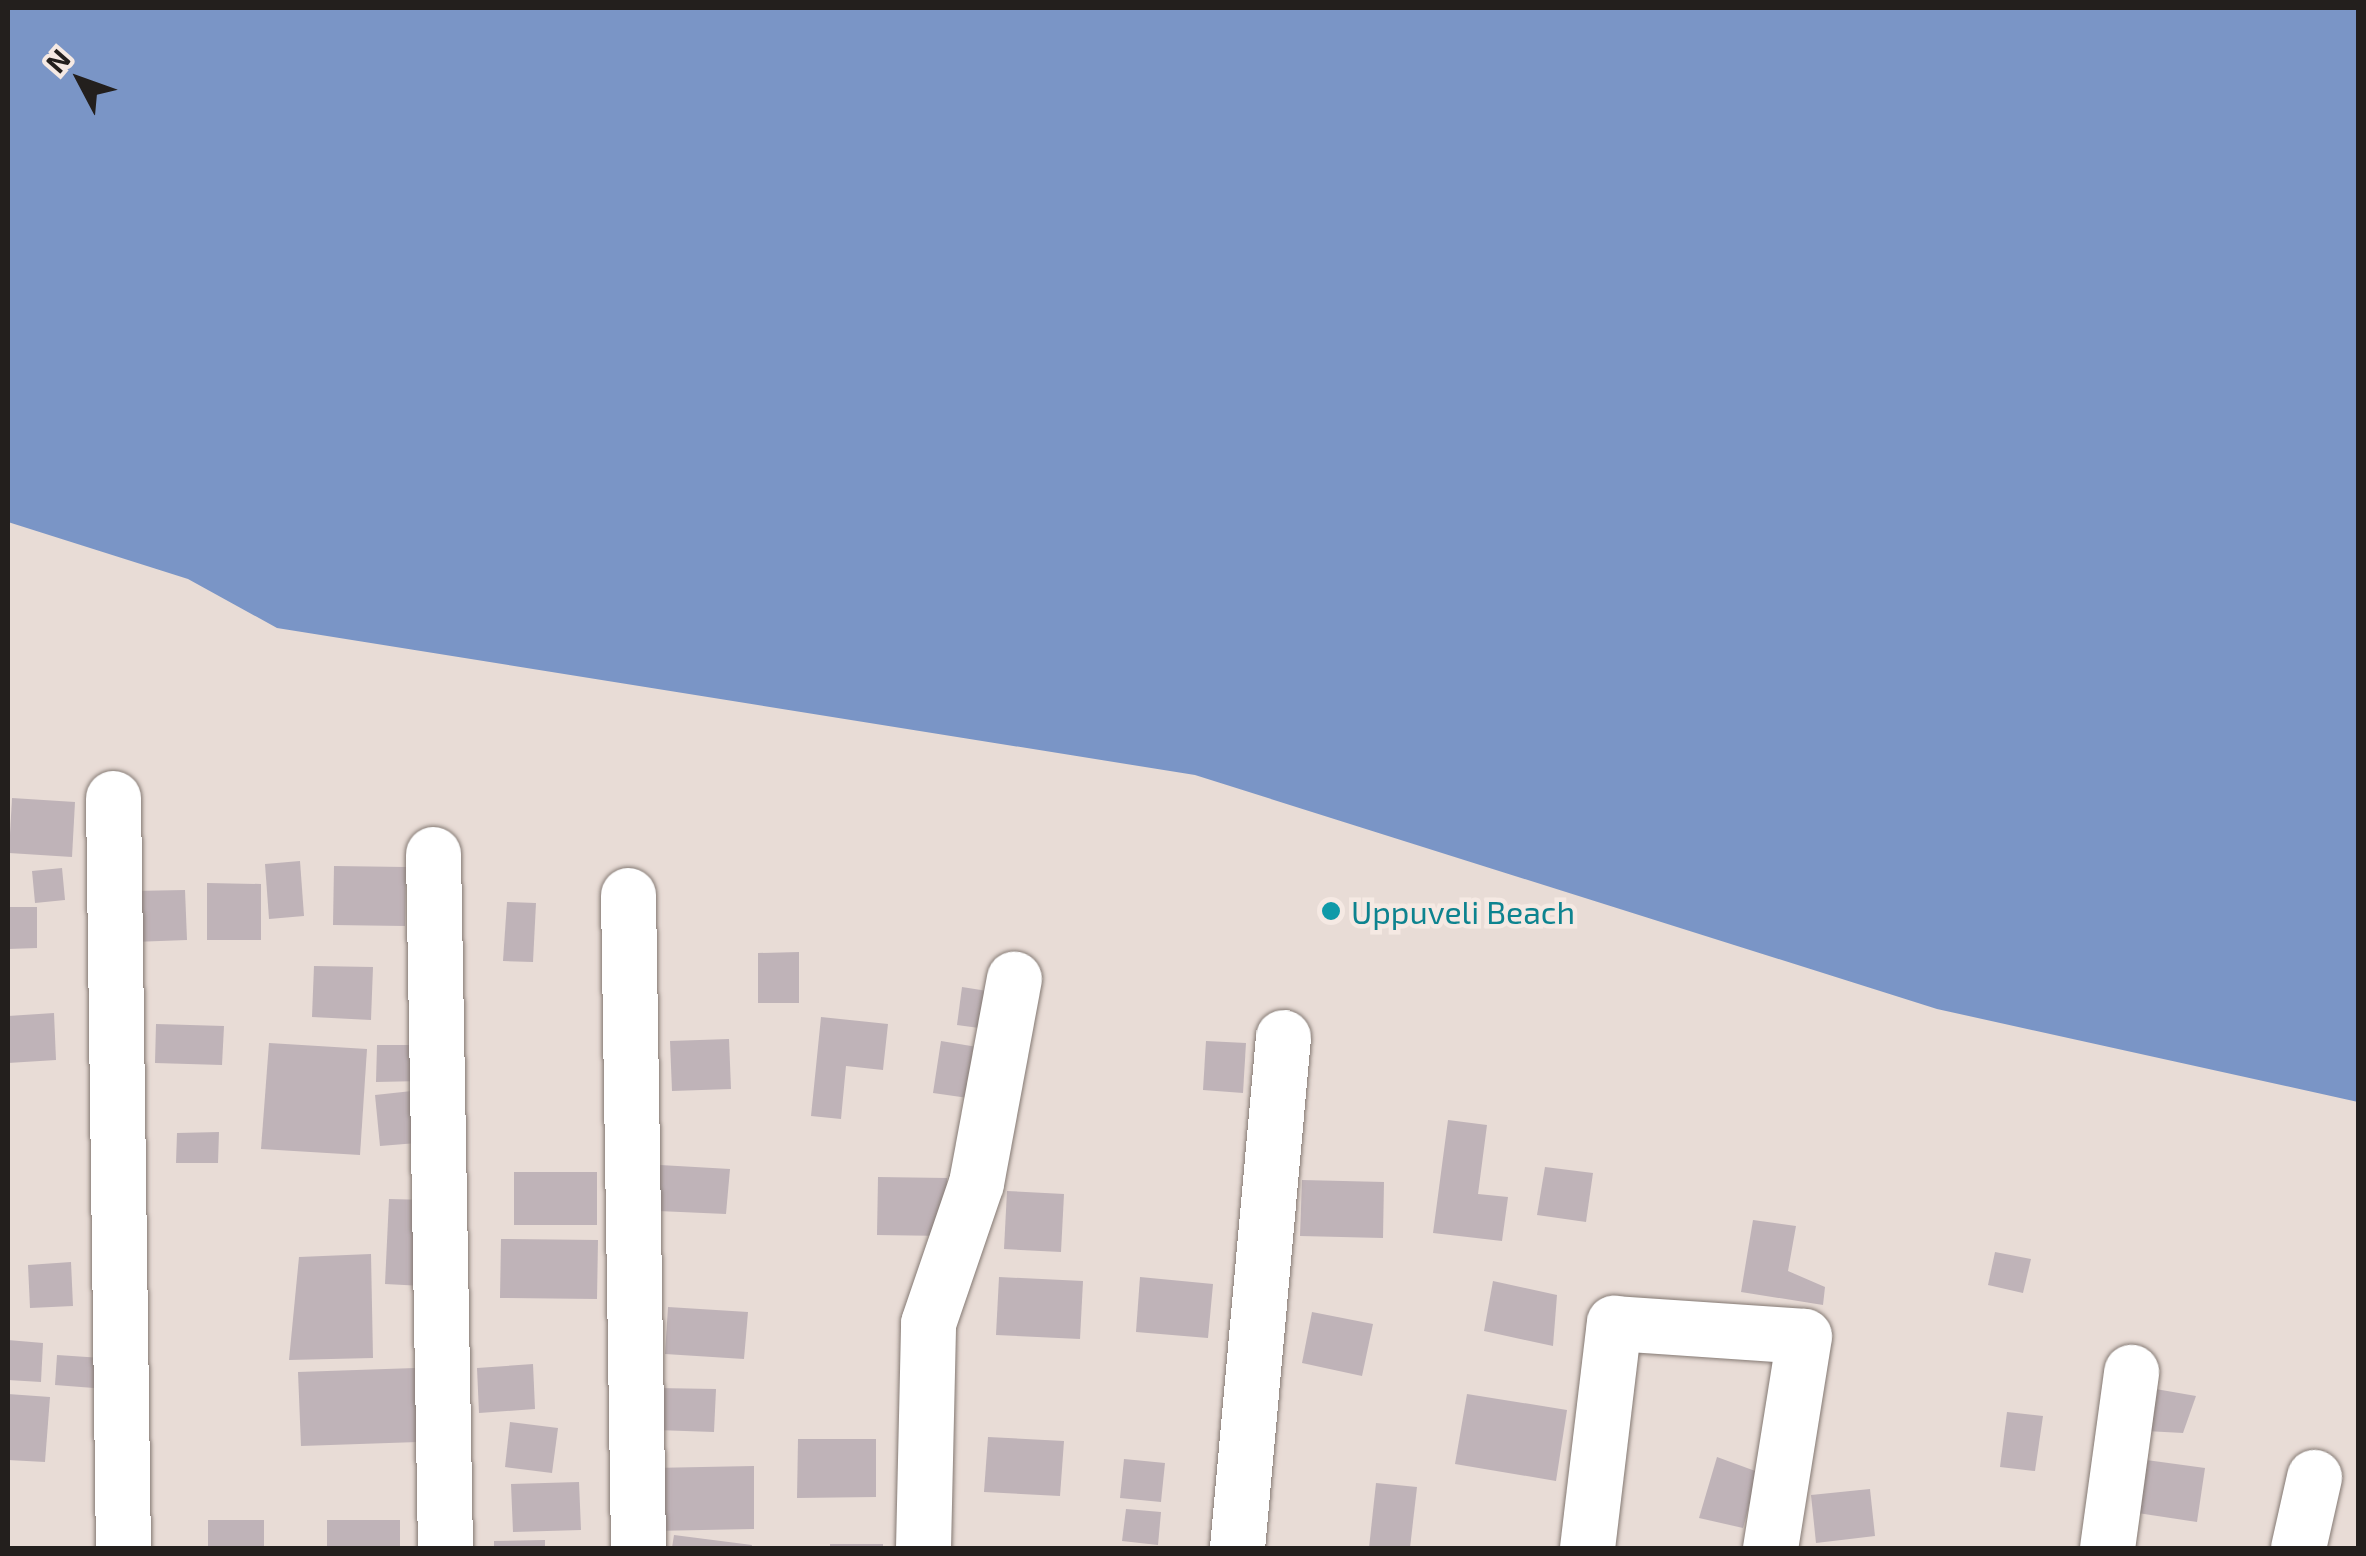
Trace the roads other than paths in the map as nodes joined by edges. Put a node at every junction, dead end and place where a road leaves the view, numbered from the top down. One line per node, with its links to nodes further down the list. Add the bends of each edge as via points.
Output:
1 (113, 798): 8 (street)
2 (433, 854): 9 (street)
3 (628, 896): 10 (street)
4 (1014, 978): 11 (street, via 976,1183 928,1323)
5 (1282, 1038): 12 (street)
6 (2131, 1372): 15 (street)
7 (2314, 1477): 16 (street)
8 (123, 1548)
9 (445, 1548)
10 (638, 1548)
11 (924, 1548)
12 (1237, 1548)
13 (1588, 1548): 14 (street, via 1614,1323 1804,1336)
14 (1770, 1548)
15 (2107, 1548)
16 (2298, 1548)

